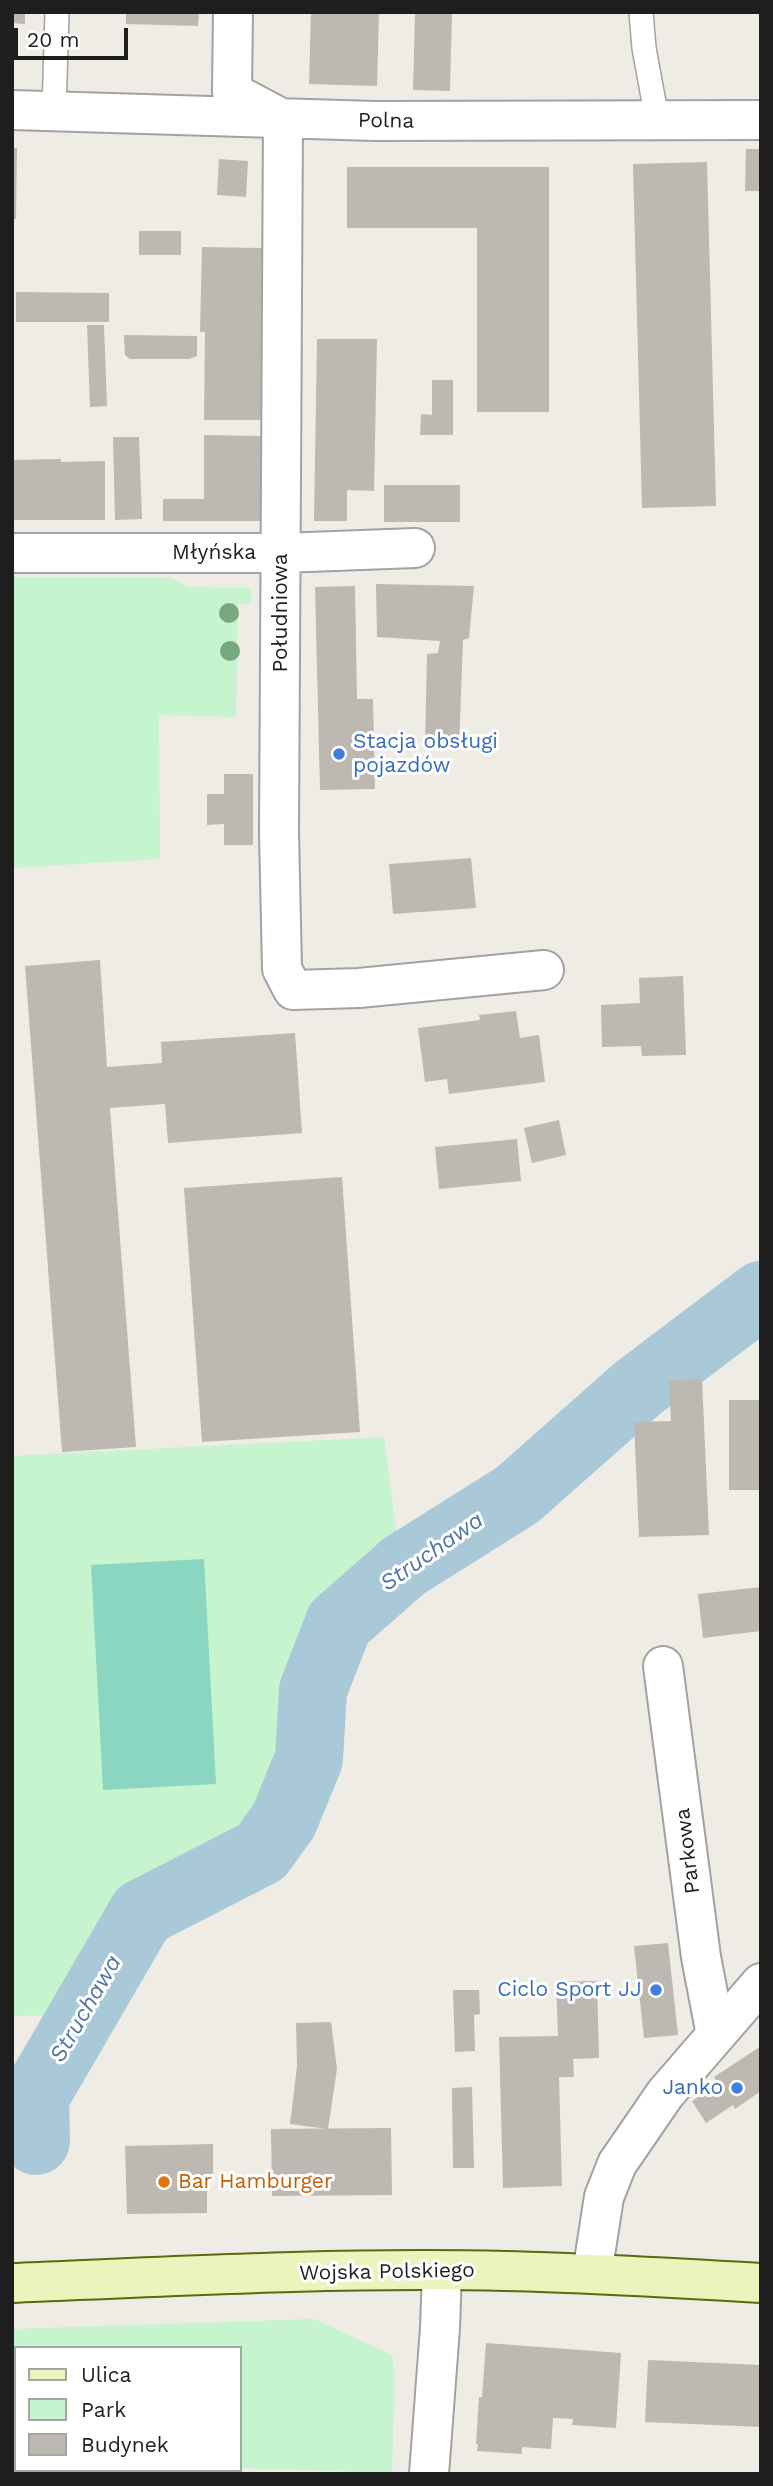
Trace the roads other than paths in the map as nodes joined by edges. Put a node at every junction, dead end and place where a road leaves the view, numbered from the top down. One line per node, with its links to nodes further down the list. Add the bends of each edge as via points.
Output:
1 (57, 12): 5 (lane)
2 (233, 12): 6 (street, via 232,92)
3 (641, 12): 7 (lane)
4 (12, 110): 5 (street, Polna)
5 (54, 111): 6 (street, Polna)
6 (283, 119): 7 (street, Polna); 11 (street, Południowa)
7 (657, 119): 8 (street, Polna)
8 (761, 120)
9 (415, 548): 11 (street, Młyńska)
10 (12, 553): 11 (street, Młyńska)
11 (281, 553): 12 (street, Południowa, via 282,969 293,990)
12 (544, 970)
13 (663, 1666): 15 (street, Parkowa, via 701,1957)
14 (761, 1983): 15 (street)
15 (716, 2035): 17 (street, via 664,2094 617,2164 604,2197)
16 (442, 2270): 17 (street, Wojska Polskiego); 18 (street, Wojska Polskiego); 20 (street)
17 (592, 2274): 19 (street, Wojska Polskiego)
18 (12, 2283)
19 (761, 2283)
20 (429, 2474)

